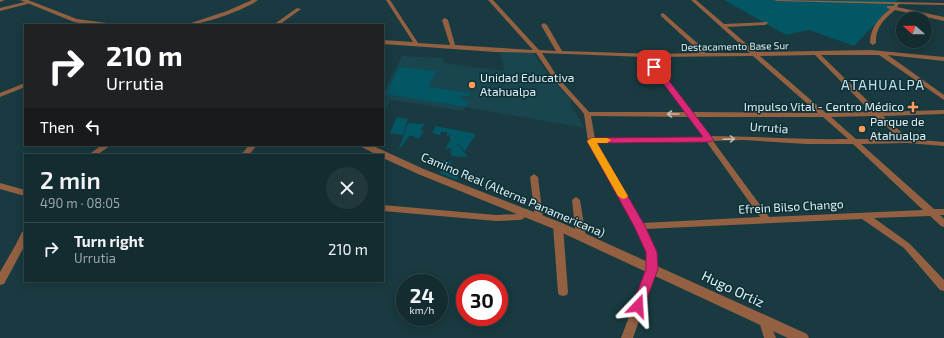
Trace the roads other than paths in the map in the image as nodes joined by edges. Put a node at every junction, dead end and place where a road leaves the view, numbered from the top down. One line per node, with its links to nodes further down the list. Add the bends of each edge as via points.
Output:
1 (3, 0): 8 (street)
2 (256, 0): 21 (street)
3 (388, 0): 27 (street)
4 (490, 0): 29 (street)
5 (693, 0): 24 (street)
6 (776, 0): 10 (street)
7 (847, 0): 10 (street)
8 (0, 1)
9 (26, 1): 15 (street); 20 (street, via 76,21)
10 (860, 2): 11 (street); 13 (street)
11 (899, 3): 12 (street); 13 (street)
12 (944, 4)
13 (894, 8): 17 (street); 26 (street, via 874,31)
14 (299, 9): 22 (street)
15 (0, 10)
16 (663, 15): 34 (street, via 701,49)
17 (944, 19)
18 (445, 20): 28 (street)
19 (766, 23): 24 (street)
20 (100, 24)
21 (191, 24)
22 (277, 24)
23 (544, 25): 30 (street)
24 (724, 26): 33 (street)
25 (384, 42): 27 (street, Destacamento Base Sur)
26 (873, 43)
27 (417, 45): 28 (street, Destacamento Base Sur)
28 (453, 47): 29 (street, Destacamento Base Sur)
29 (537, 51): 30 (street, Destacamento Base Sur); 41 (street, via 557,80)
30 (560, 52): 35 (street, Destacamento Base Sur)
31 (880, 52): 32 (street, Destacamento Base Sur); 36 (street, Destacamento Base Sur); 39 (street)
32 (816, 53): 33 (street, Destacamento Base Sur); 43 (street)
33 (755, 54): 34 (street, Destacamento Base Sur); 44 (street)
34 (702, 55): 35 (street, Destacamento Base Sur)
35 (646, 56): 42 (street)
36 (944, 59)
37 (24, 85): 38 (street)
38 (0, 95)
39 (944, 98)
40 (944, 112): 43 (street)
41 (587, 114): 42 (street, one-way to 41); 46 (street)
42 (691, 114): 44 (street); 45 (street)
43 (875, 114): 44 (street); 48 (street)
44 (824, 115): 47 (street)
45 (709, 140): 46 (street, Urrutia); 47 (street, Urrutia, one-way to 47, via 744,138 806,142); 67 (street)
46 (592, 141): 70 (street)
47 (854, 141): 48 (street, Urrutia); 63 (street)
48 (907, 141): 49 (street, Urrutia)
49 (944, 144)
50 (106, 146): 54 (street)
51 (252, 146): 55 (street)
52 (364, 146): 53 (street, Camino Real (Alterna Panamericana))
53 (375, 153)
54 (94, 154)
55 (246, 154)
56 (384, 156): 62 (street, Camino Real (Alterna Panamericana))
57 (534, 177): 66 (street)
58 (0, 186): 59 (street)
59 (24, 193)
60 (576, 200): 72 (street)
61 (384, 208): 62 (street, via 496,218 520,216)
62 (526, 212): 66 (street, Camino Real (Alterna Panamericana))
63 (932, 212): 64 (street, Efrein Bilso Chango); 65 (street, Efrein Bilso Chango); 68 (street)
64 (944, 212)
65 (864, 216): 67 (street, Efrein Bilso Chango); 75 (street, via 907,246)
66 (539, 218): 69 (street, Camino Real (Alterna Panamericana))
67 (768, 221): 70 (street, Efrein Bilso Chango)
68 (944, 224)
69 (558, 226): 72 (street, Camino Real (Alterna Panamericana)); 76 (street)
70 (639, 226): 73 (street, via 652,252)
71 (24, 236): 74 (street)
72 (580, 237): 73 (street, Camino Real (Alterna Panamericana))
73 (652, 269): 77 (street, Hugo Ortiz); 78 (street)
74 (0, 281)
75 (944, 287)
76 (563, 292)
77 (764, 321): 79 (street); 80 (street, Hugo Ortiz)
78 (627, 338)
79 (770, 338)
80 (802, 338)

